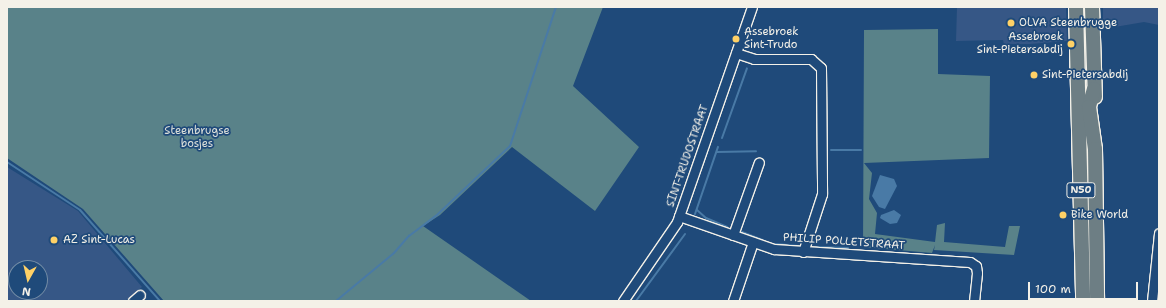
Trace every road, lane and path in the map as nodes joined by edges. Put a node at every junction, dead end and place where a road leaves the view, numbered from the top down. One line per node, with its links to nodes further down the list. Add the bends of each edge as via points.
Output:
1 (752, 7): 4 (street, SINT-TRUDOSTRAAT)
2 (1076, 7): 14 (main road, N50)
3 (1092, 7): 15 (main road, N50, via 1094,89 1089,107 1095,149)
4 (736, 53): 6 (street, SINT-TRUDOSTRAAT); 10 (street, via 754,59 810,59 821,68 822,194)
5 (759, 162): 8 (street)
6 (679, 216): 8 (street, PHILIP POLLETSTRAAT); 11 (street, SINT-TRUDOSTRAAT)
7 (1159, 232): 16 (street)
8 (733, 235): 9 (street, PHILIP POLLETSTRAAT)
9 (753, 242): 10 (street, PHILIP POLLETSTRAAT, via 774,249); 12 (street)
10 (803, 252): 13 (street, PHILIP POLLETSTRAAT, via 970,262 976,266 977,273)
11 (623, 301)
12 (733, 301)
13 (974, 301)
14 (1083, 301)
15 (1097, 301)
16 (1152, 301)

